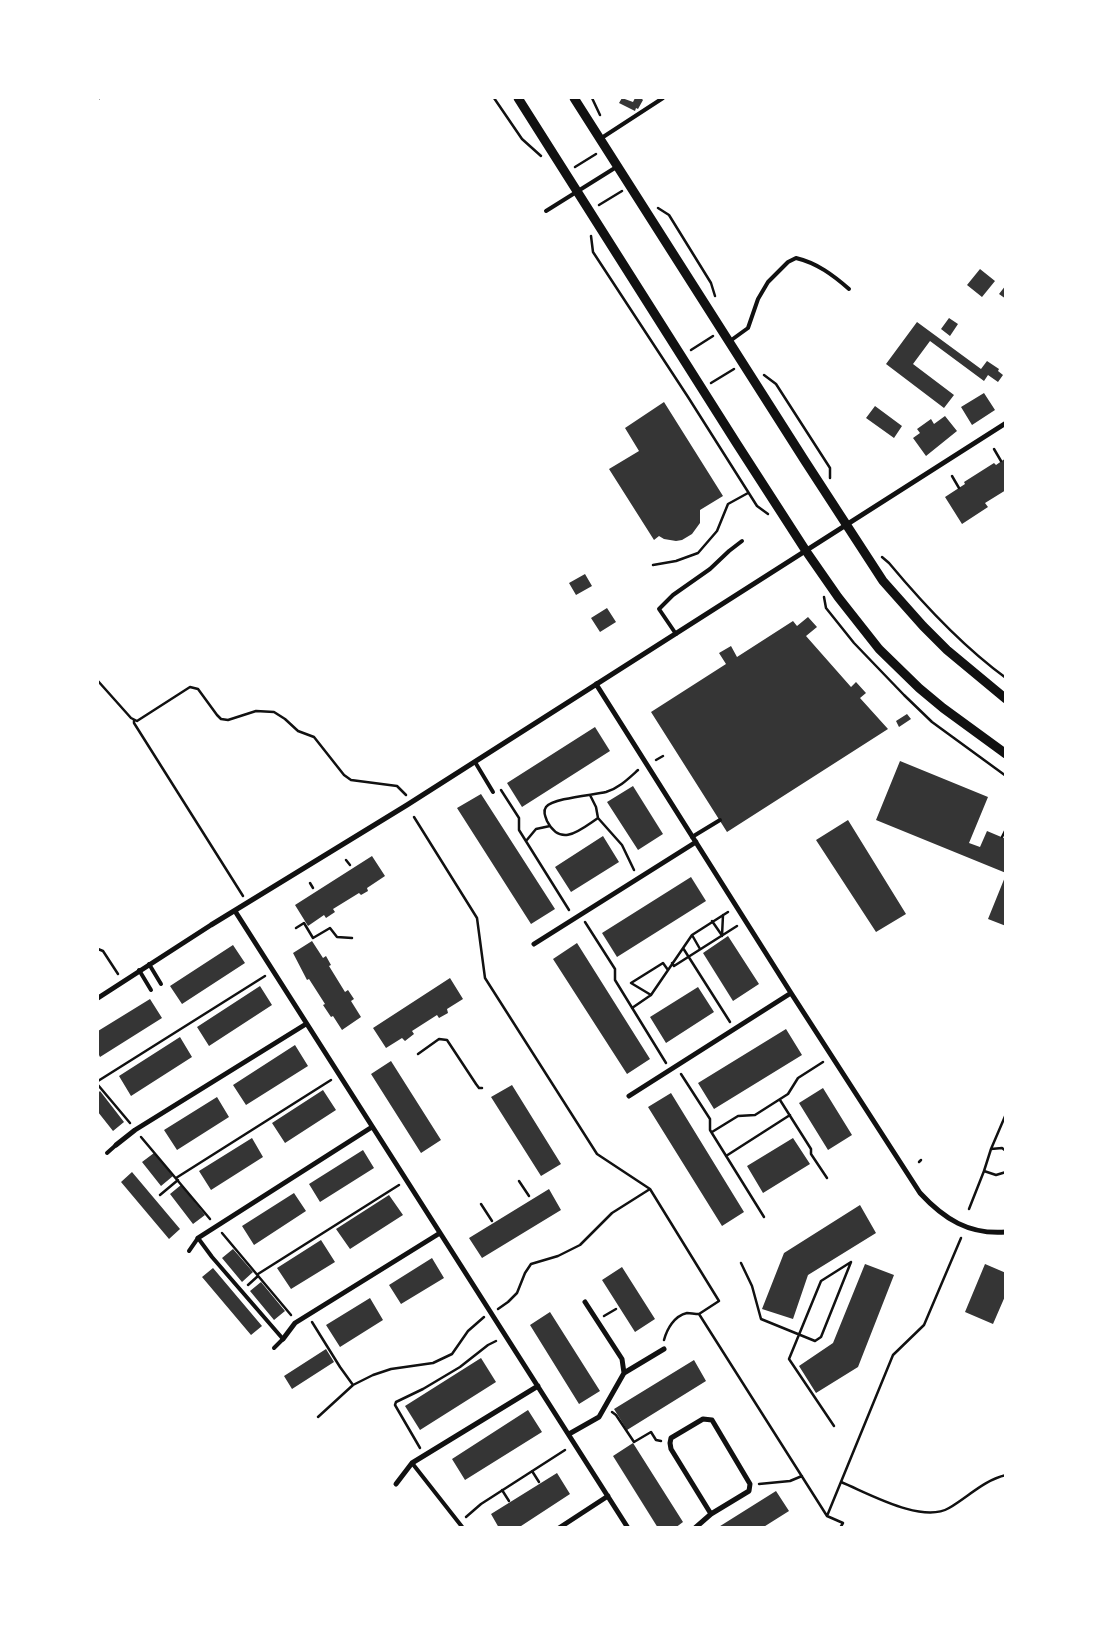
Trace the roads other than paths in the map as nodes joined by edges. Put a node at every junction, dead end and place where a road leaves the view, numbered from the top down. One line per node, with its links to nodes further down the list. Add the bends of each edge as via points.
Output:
1 (518, 98): 6 (street)
2 (574, 98): 4 (street)
3 (663, 98): 4 (lane)
4 (603, 143): 5 (street)
5 (618, 166): 6 (lane); 9 (street)
6 (577, 191): 7 (lane); 13 (street)
7 (546, 211)
8 (849, 289): 9 (lane, via 834,275 796,258 768,282 748,328)
9 (730, 341): 11 (street)
10 (1006, 423): 11 (street)
11 (846, 526): 13 (street); 16 (street, via 883,581 923,626 964,666)
12 (742, 541): 14 (lane, via 659,609)
13 (806, 551): 14 (street); 17 (street, via 879,649 943,708)
14 (676, 634): 15 (street)
15 (596, 684): 18 (street); 21 (street)
16 (1006, 699)
17 (1006, 754)
18 (474, 762): 19 (lane); 23 (street)
19 (494, 792)
20 (720, 820): 21 (lane)
21 (692, 837): 22 (street)
22 (696, 842): 24 (street); 29 (street)
23 (235, 911): 25 (street); 31 (street)
24 (534, 944)
25 (149, 964): 26 (street); 27 (lane)
26 (139, 970): 28 (lane); 30 (street)
27 (161, 984)
28 (151, 990)
29 (791, 993): 32 (street); 37 (street, via 920,1193 944,1216 963,1227 981,1232)
30 (98, 998)
31 (306, 1024): 33 (street); 34 (street, via 135,1130)
32 (629, 1096)
33 (372, 1127): 36 (street); 38 (street)
34 (116, 1146): 35 (lane)
35 (107, 1153)
36 (440, 1232): 41 (street, via 296,1321); 45 (street)
37 (1006, 1232)
38 (198, 1238): 39 (lane); 41 (lane)
39 (189, 1251)
40 (585, 1302): 44 (street, via 622,1359)
41 (283, 1339): 42 (lane)
42 (274, 1348)
43 (664, 1349): 44 (street)
44 (624, 1372): 46 (street, via 599,1417)
45 (538, 1386): 46 (street); 47 (street)
46 (569, 1434): 49 (street)
47 (412, 1463): 48 (street); 51 (lane)
48 (396, 1484)
49 (608, 1496): 52 (street); 53 (street)
50 (711, 1514): 50 (street, via 670,1443 671,1438 703,1419 712,1420 750,1484 749,1491); 54 (street)
51 (463, 1528)
52 (559, 1528)
53 (628, 1528)
54 (694, 1528)

